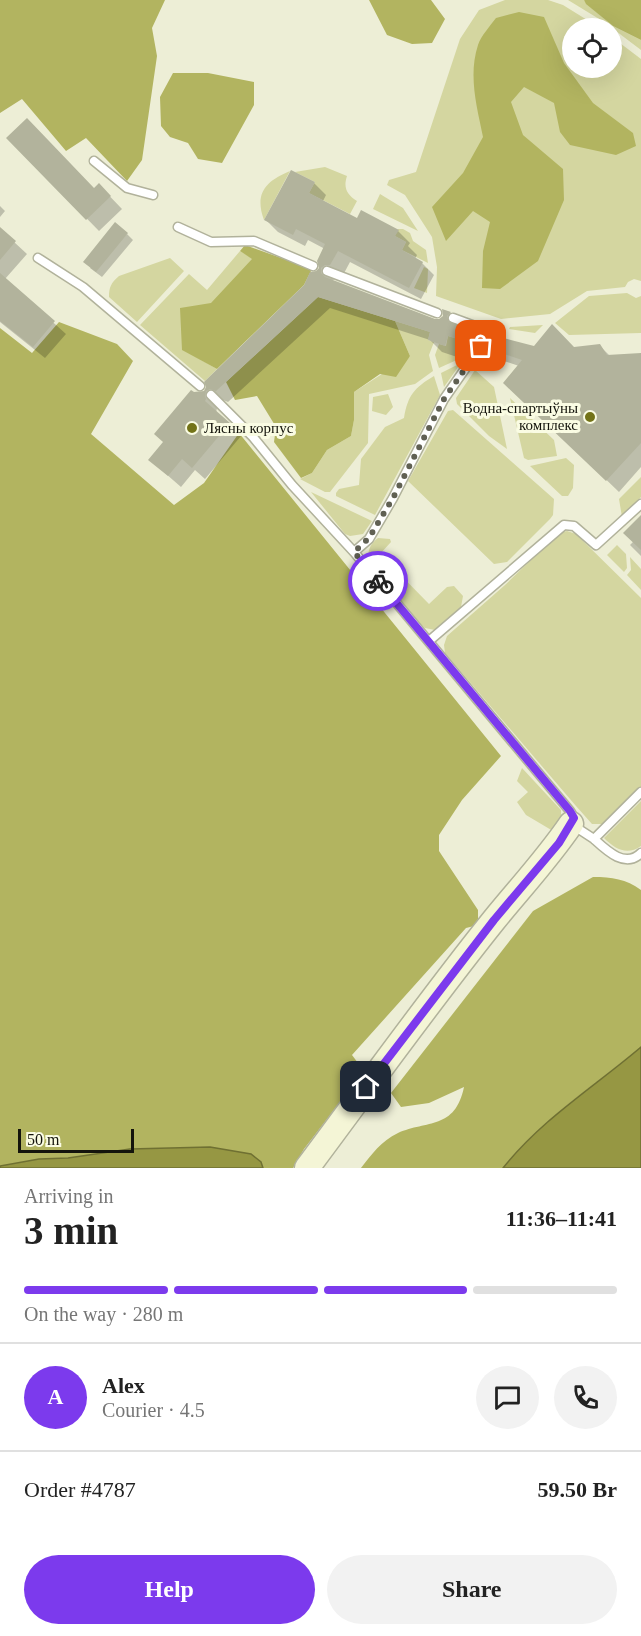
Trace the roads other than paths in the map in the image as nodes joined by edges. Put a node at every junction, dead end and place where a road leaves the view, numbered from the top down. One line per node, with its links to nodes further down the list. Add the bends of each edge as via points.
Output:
1 (94, 161): 2 (lane, via 127,188)
2 (153, 195)
3 (178, 227): 5 (lane, via 211,243 254,241)
4 (38, 258): 11 (lane, via 83,287)
5 (314, 266)
6 (327, 271): 7 (lane)
7 (437, 313)
8 (453, 318): 9 (lane)
9 (490, 334)
10 (481, 346): 14 (lane, via 444,399 369,538)
11 (200, 386)
12 (211, 395): 14 (lane)
13 (641, 504): 15 (lane, via 596,545 574,526 564,525)
14 (354, 552): 15 (lane)
15 (429, 641): 17 (lane, via 570,811)
16 (641, 792): 18 (lane)
17 (572, 824): 18 (lane); 20 (street, via 494,920)
18 (594, 839): 19 (lane, via 616,858 628,859)
19 (641, 853)
20 (307, 1168)

